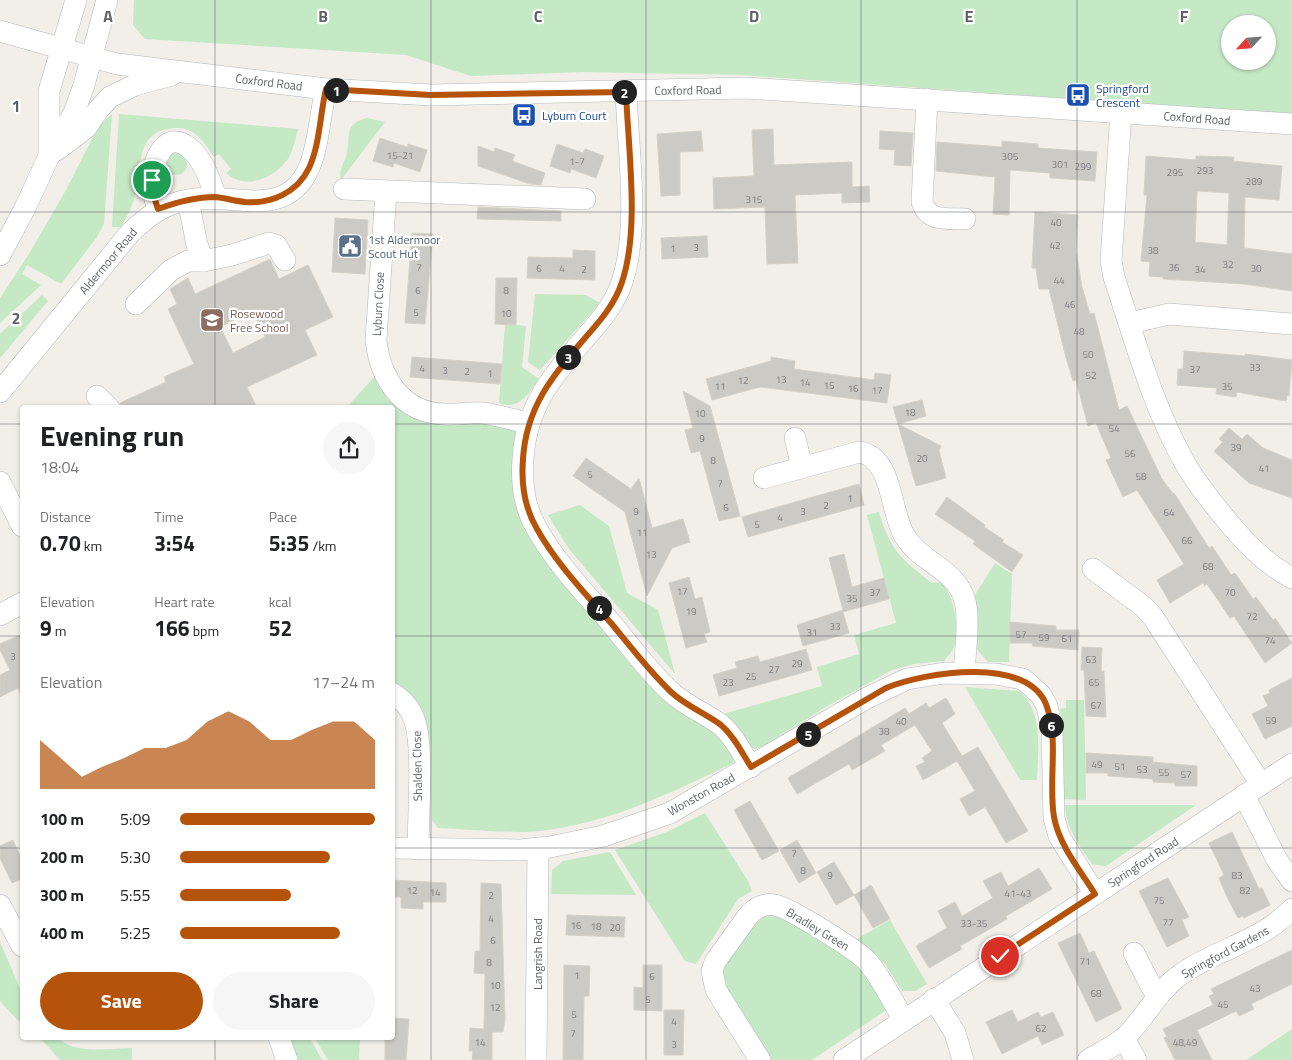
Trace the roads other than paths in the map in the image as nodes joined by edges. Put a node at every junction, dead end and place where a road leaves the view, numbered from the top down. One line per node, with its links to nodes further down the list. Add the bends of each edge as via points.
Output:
1 (76, 0): 4 (street)
2 (107, 0): 5 (street)
3 (0, 31): 4 (street, Coxford Road)
4 (62, 48): 5 (street, Coxford Road); 12 (street, via 48,99)
5 (92, 58): 6 (street, Coxford Road); 12 (street, via 74,113)
6 (184, 72): 7 (street, Coxford Road); 12 (street, via 120,91 98,110 86,128)
7 (326, 89): 8 (street, Coxford Road, via 430,95); 15 (street, Aldermoor Road, via 314,155 308,170 288,193 275,199 246,202)
8 (626, 92): 9 (street, Coxford Road, via 746,88); 27 (street, via 631,239 624,275 610,307 557,370)
9 (927, 99): 10 (street, Coxford Road); 19 (street, via 922,202 932,217)
10 (1121, 113): 11 (street, Coxford Road); 24 (street, via 1111,261)
11 (1292, 124)
12 (49, 156): 20 (street)
13 (344, 189): 14 (street)
14 (386, 192): 16 (street); 27 (street, Lyburn Close, via 376,340 387,381 407,402 429,412 482,413)
15 (216, 197): 17 (street, Aldermoor Road); 18 (street, via 198,158 178,141 171,142 159,150 155,159 152,180)
16 (585, 199)
17 (188, 200): 18 (street, Aldermoor Road); 22 (street, via 197,245)
18 (158, 209): 26 (street, Aldermoor Road, via 130,233)
19 (965, 219)
20 (0, 255)
21 (285, 260): 22 (street, via 276,245 269,243)
22 (204, 261): 23 (street, via 188,261 171,270)
23 (136, 304)
24 (1130, 324): 25 (street, via 1169,314); 34 (street, via 1166,424 1187,468 1238,534 1260,556)
25 (1292, 324)
26 (0, 392)
27 (528, 424): 40 (street, via 524,439 524,496 536,528 549,549 660,681 684,703 722,726)
28 (795, 438): 29 (street)
29 (802, 467): 30 (street); 37 (street, via 860,452 867,453 881,465 903,534 918,553 947,574 960,589 966,610)
30 (764, 478)
31 (0, 482): 32 (street)
32 (20, 522)
33 (1093, 569): 41 (street, via 1153,616)
34 (1292, 578)
35 (20, 604): 36 (street)
36 (0, 615)
37 (964, 673): 40 (street, Wonston Road, via 925,675 886,688); 46 (street, Wonston Road, via 1013,676 1033,686 1042,695 1052,730 1054,818 1059,836)
38 (395, 695): 44 (street, Shalden Close, via 410,710 418,731)
39 (1292, 764): 41 (street, Springford Road)
40 (751, 767): 43 (street, Wonston Road, via 670,813 639,825 602,836)
41 (1252, 790): 45 (street, via 1277,860); 46 (street, Springford Road)
42 (395, 848): 44 (street, Wonston Road)
43 (538, 848): 44 (street, Wonston Road); 57 (street, Langrish Road)
44 (418, 849)
45 (1292, 881)
46 (1095, 894): 52 (street, Springford Road)
47 (0, 905): 49 (street)
48 (1292, 909): 51 (street, Springford Gardens, via 1257,936 1181,974)
49 (20, 942)
50 (1134, 953): 51 (street)
51 (1158, 995): 54 (street, Springford Gardens)
52 (934, 1000): 53 (street, Springford Road); 60 (street, via 955,1034)
53 (904, 1020): 58 (street, Bradley Green, via 874,969 856,952 783,908 767,904 748,916 712,971 716,990); 59 (street, Springford Road)
54 (1124, 1038): 61 (street, Springford Gardens); 62 (street)
55 (280, 1040): 56 (street)
56 (287, 1060)
57 (536, 1060)
58 (760, 1060)
59 (844, 1060)
60 (963, 1060)
61 (1088, 1060)
62 (1136, 1060)

